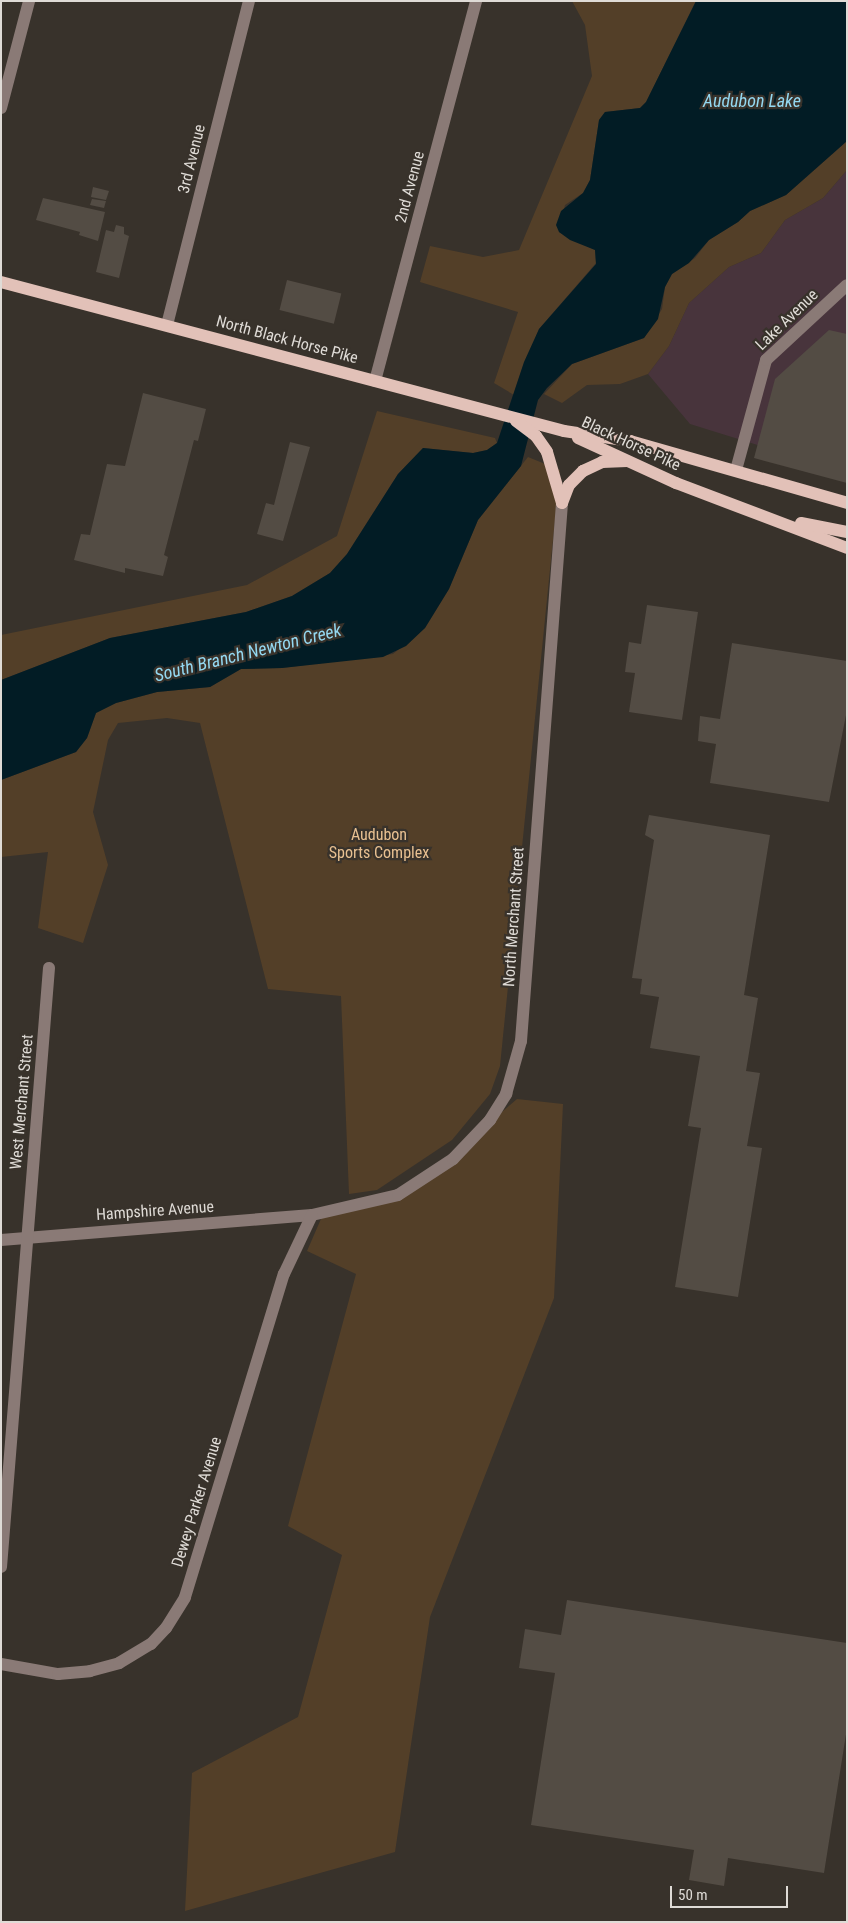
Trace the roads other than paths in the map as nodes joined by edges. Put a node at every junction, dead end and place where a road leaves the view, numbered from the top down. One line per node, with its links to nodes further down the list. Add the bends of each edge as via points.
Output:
1 (29, 1): 4 (street)
2 (249, 1): 7 (street, 3rd Avenue)
3 (476, 1): 8 (street, 2nd Avenue)
4 (1, 108)
5 (1, 282): 7 (main road, North Black Horse Pike)
6 (847, 285): 12 (street, Lake Avenue, via 766,360)
7 (167, 325): 8 (main road, North Black Horse Pike)
8 (375, 381): 9 (main road, North Black Horse Pike, via 510,417)
9 (538, 430): 10 (main road, North Black Horse Pike); 13 (main road)
10 (564, 431): 11 (main road, Black Horse Pike); 12 (main road, Black Horse Pike, via 630,441)
11 (630, 461): 13 (main road, via 602,462 583,471 569,485); 15 (main road, Black Horse Pike, via 676,483)
12 (736, 470): 14 (main road, Black Horse Pike)
13 (562, 503): 19 (street, North Merchant Street, via 521,1041 516,1066 506,1094 490,1120 452,1159 424,1180 398,1195)
14 (847, 503)
15 (769, 517): 16 (main road); 17 (main road, Black Horse Pike)
16 (847, 532)
17 (847, 548)
18 (49, 968): 20 (street, West Merchant Street)
19 (312, 1215): 20 (street, Hampshire Avenue); 24 (street, Dewey Parker Avenue, via 284,1274 184,1597 166,1628 151,1644 119,1662 90,1672 58,1674)
20 (27, 1237): 21 (street, Hampshire Avenue); 22 (street, West Merchant Street)
21 (1, 1240)
22 (5, 1465): 23 (street, West Merchant Street)
23 (1, 1567)
24 (1, 1664)

